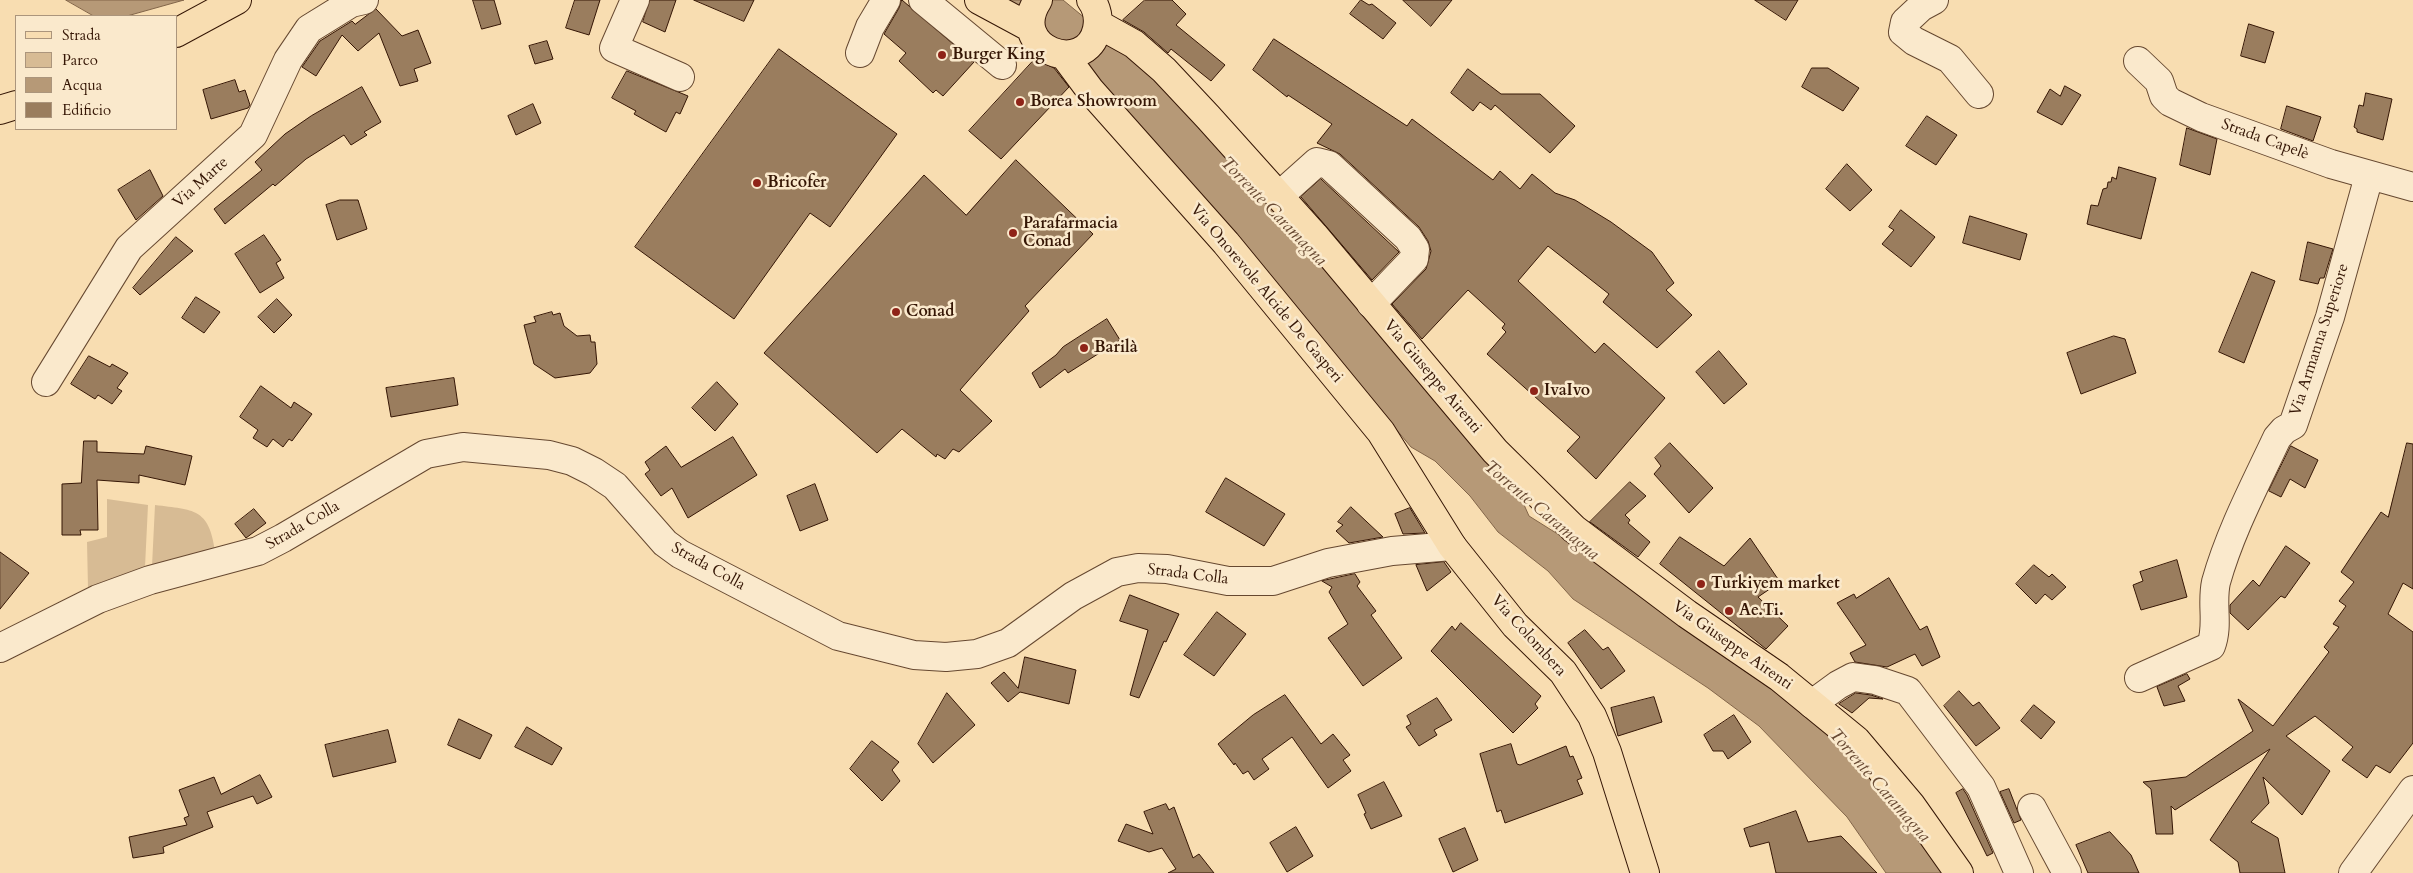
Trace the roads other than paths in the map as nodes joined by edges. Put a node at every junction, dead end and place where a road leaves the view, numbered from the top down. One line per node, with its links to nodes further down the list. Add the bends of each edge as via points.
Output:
1 (364, 0): 24 (street, Via Marte, via 351,4 309,29 288,60 253,135 129,248)
2 (635, 0): 16 (street, via 614,48)
3 (886, 0): 12 (street)
4 (923, 0): 15 (street)
5 (979, 0): 10 (main road)
6 (1038, 0): 10 (main road, via 1033,7)
7 (1934, 0): 17 (street, via 1904,22 1904,32 1914,41 1950,59)
8 (222, 3): 11 (main road)
9 (1094, 12): 13 (main road, via 1091,42 1074,54); 22 (main road, Via Giuseppe Airenti, via 1164,70)
10 (1031, 28): 13 (main road, via 1043,48)
11 (178, 32)
12 (860, 53)
13 (1064, 55): 25 (main road, Via Onorevole Alcide De Gasperi, via 1090,90 1226,243 1381,432)
14 (2138, 61): 20 (street, Strada Capelè, via 2159,81 2164,96 2170,102 2201,117)
15 (1002, 65)
16 (680, 76)
17 (1979, 94)
18 (15, 105): 19 (main road)
19 (0, 110)
20 (2369, 176): 21 (street, Strada Capelè); 27 (street, Via Armanna Superiore, via 2330,318 2293,424 2277,438 2222,563 2214,595 2216,633 2211,646)
21 (2413, 187)
22 (1279, 196): 23 (main road, Via Giuseppe Airenti); 23 (street, via 1317,162 1329,165 1408,238 1415,249 1414,259)
23 (1370, 304): 28 (main road, Via Giuseppe Airenti, via 1495,451 1574,529)
24 (46, 382)
25 (1452, 546): 26 (street, Strada Colla, via 1392,551 1328,563 1273,581 1228,581 1167,569 1138,568 1117,572 1073,596 1008,643 977,654 946,657 914,655 838,636 680,554 659,536 615,486 572,461 549,455 463,447 426,454 258,551 150,580 98,599); 32 (main road, Via Colombera, via 1515,625 1564,672 1592,716 1607,752)
26 (0, 648)
27 (2139, 678)
28 (1812, 704): 31 (street, via 1854,677 1908,690 1981,787); 33 (main road, Via Giuseppe Airenti, via 1856,740 1911,806)
29 (2413, 790): 35 (street)
30 (2032, 808): 34 (street)
31 (2019, 872)
32 (1645, 873)
33 (1959, 873)
34 (2067, 873)
35 (2353, 873)

